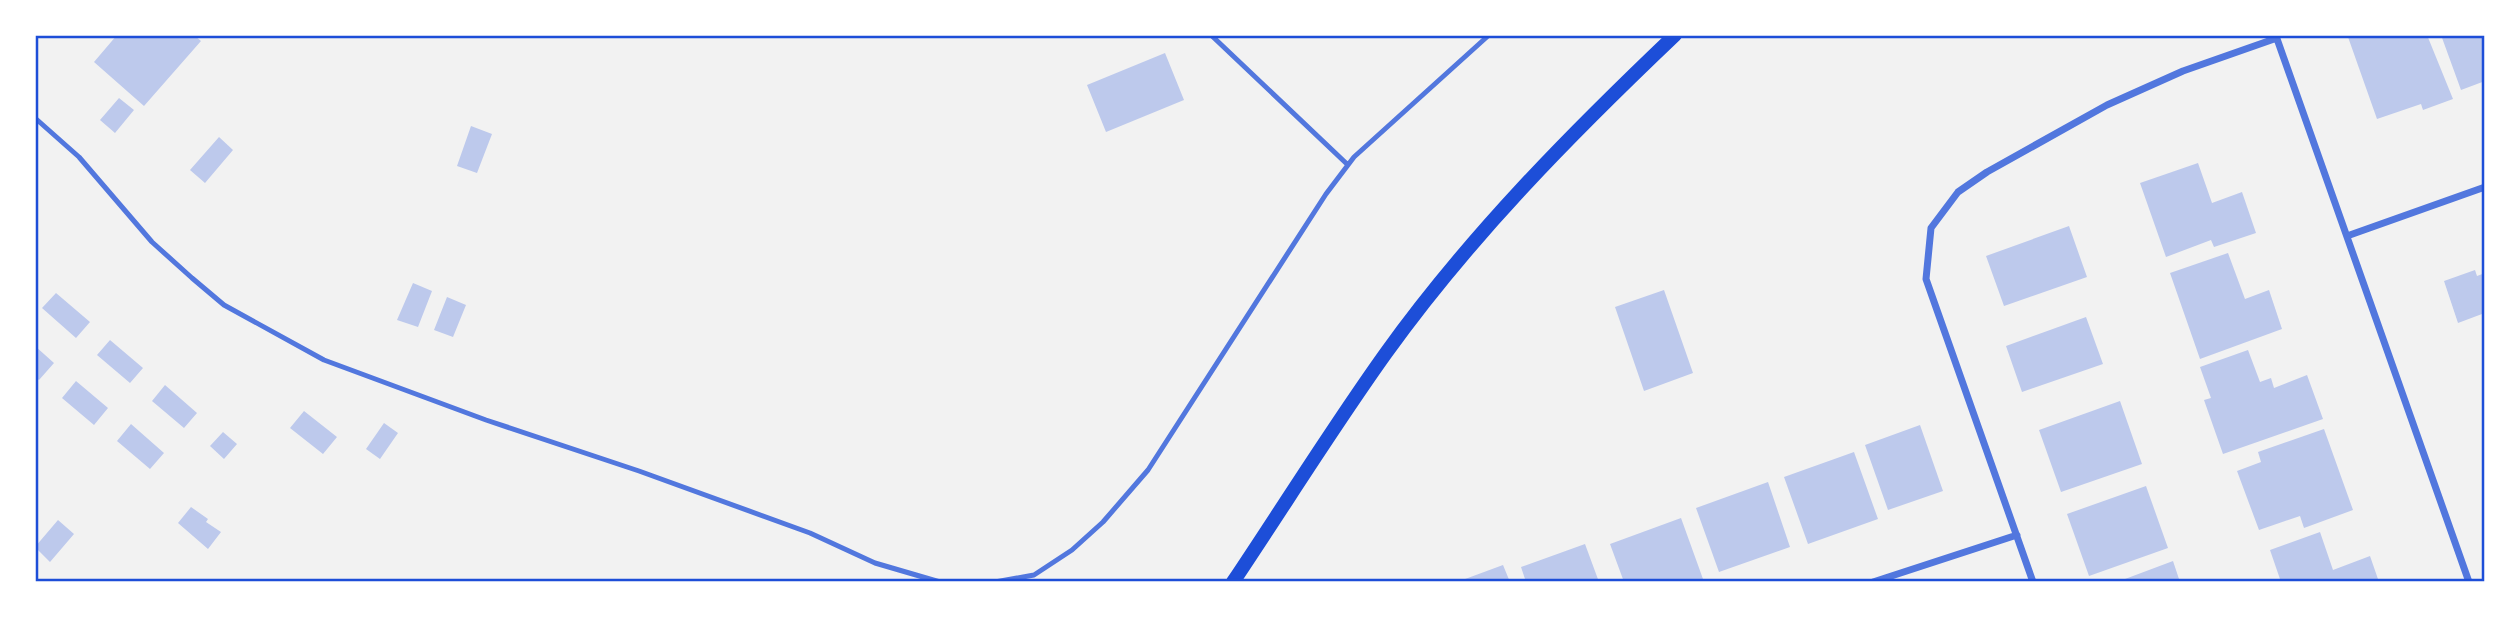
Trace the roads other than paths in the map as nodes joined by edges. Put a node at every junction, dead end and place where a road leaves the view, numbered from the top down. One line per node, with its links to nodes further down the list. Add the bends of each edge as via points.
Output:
1 (1211, 35): 6 (lane)
2 (1489, 35): 6 (lane)
3 (1675, 35): 12 (main road, via 1578,127 1478,236 1387,352)
4 (2277, 36): 8 (street); 9 (street, via 2106,105 1958,192 1931,228 1926,279)
5 (35, 118): 10 (lane, via 79,157 152,242 192,278 224,304 324,360 810,533 875,563)
6 (1348, 165): 11 (lane, via 1148,470 1072,550 1034,575)
7 (2485, 187): 8 (street)
8 (2347, 236): 15 (street)
9 (2017, 535): 13 (street); 14 (street)
10 (940, 582)
11 (995, 582)
12 (1233, 582)
13 (1873, 582)
14 (2034, 582)
15 (2469, 582)

